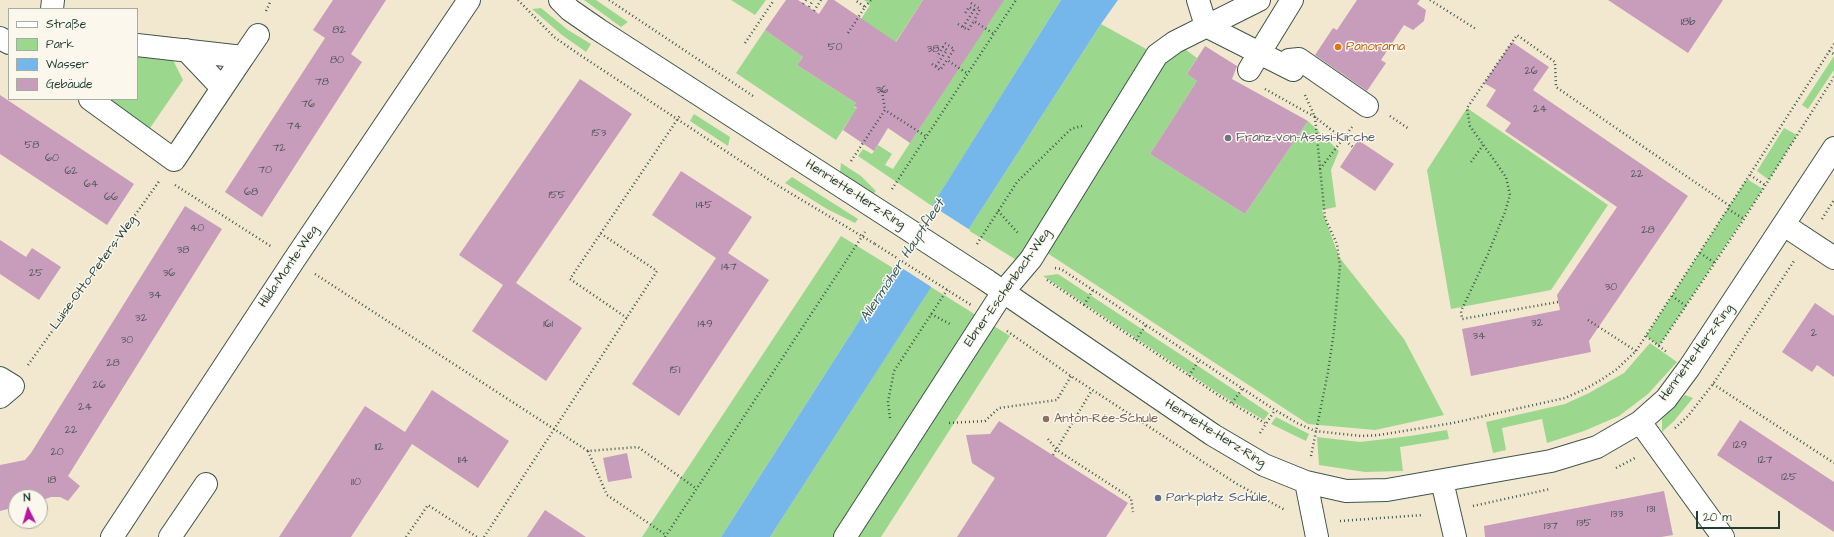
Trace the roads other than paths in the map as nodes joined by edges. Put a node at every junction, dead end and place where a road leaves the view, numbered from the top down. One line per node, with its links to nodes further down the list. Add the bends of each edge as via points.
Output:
1 (469, 0): 26 (street, Hilda-Monte-Weg)
2 (560, 0): 20 (street, Henriette-Herz-Ring, bridge, via 599,30)
3 (1198, 0): 6 (street)
4 (1259, 0): 6 (street, Ebner-Eschenbach-Weg)
5 (1292, 0): 7 (street)
6 (1206, 26): 12 (street); 20 (street, Ebner-Eschenbach-Weg, via 1175,42 1157,55 1031,259)
7 (1276, 26): 12 (street); 13 (street)
8 (258, 35): 11 (street)
9 (138, 44): 10 (street)
10 (186, 50): 11 (street); 14 (street)
11 (243, 57): 14 (street)
12 (1254, 62): 13 (street)
13 (1291, 65): 16 (street, via 1299,59)
14 (222, 88): 15 (street, via 168,168)
15 (91, 100)
16 (1367, 106)
17 (1834, 148): 18 (street, Henriette-Herz-Ring)
18 (1784, 225): 19 (street); 21 (street, Henriette-Herz-Ring, via 1689,368 1666,399)
19 (1834, 258)
20 (995, 286): 23 (street, Henriette-Herz-Ring, via 1213,435 1264,465); 28 (street, Ebner-Eschenbach-Weg, via 979,310 916,425)
21 (1640, 422): 22 (street, Henriette-Herz-Ring, via 1597,447 1551,461); 30 (street)
22 (1442, 480): 23 (street, Henriette-Herz-Ring, via 1387,490 1346,491); 29 (street)
23 (1306, 482): 25 (street)
24 (206, 484): 27 (street)
25 (1315, 529)
26 (112, 537)
27 (170, 537)
28 (845, 537)
29 (1455, 537)
30 (1723, 537)

